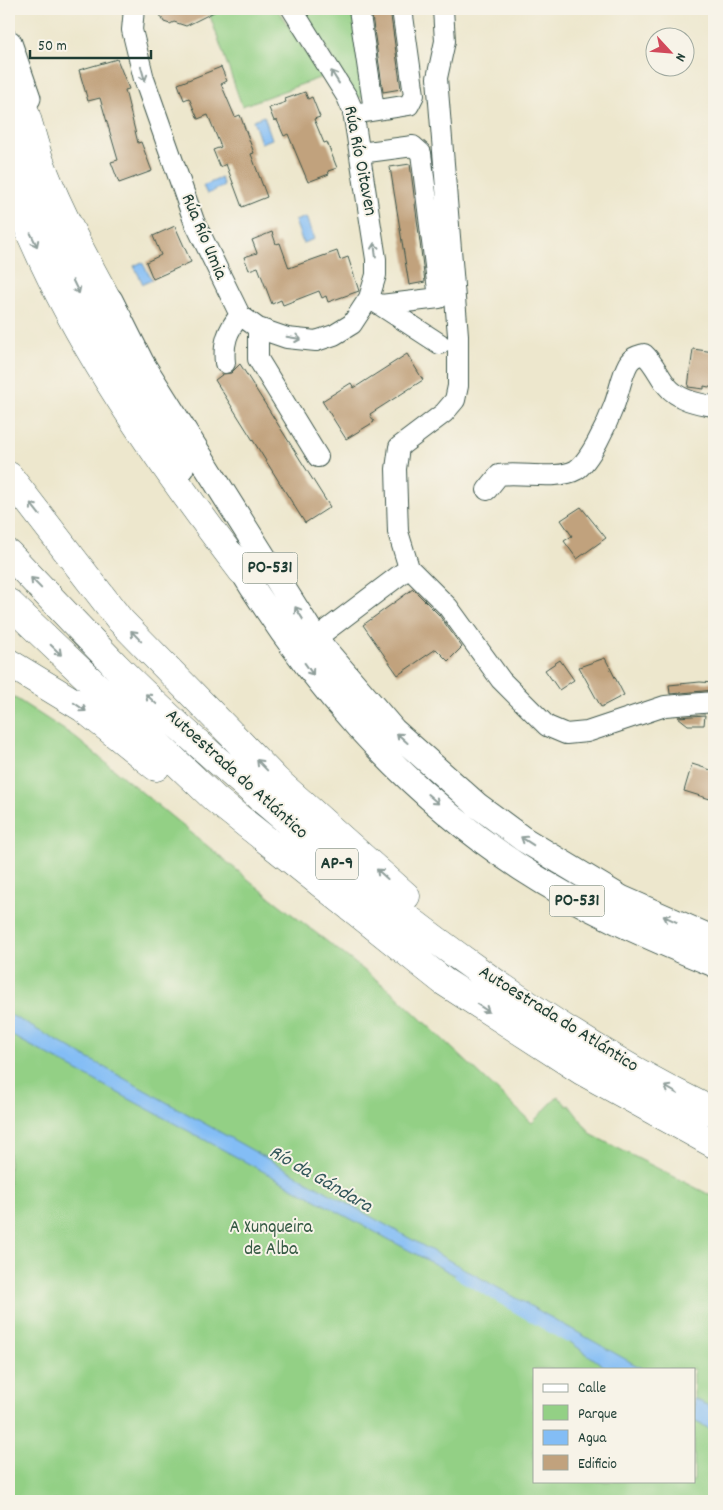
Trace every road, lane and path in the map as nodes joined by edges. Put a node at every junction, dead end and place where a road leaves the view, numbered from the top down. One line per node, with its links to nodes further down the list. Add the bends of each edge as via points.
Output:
1 (134, 9): 14 (street, Rúa Río Umia, one-way to 14, via 132,30 140,62 187,203)
2 (292, 9): 10 (street, Rúa Río Oitaven, one-way to 2, via 347,97)
3 (359, 9): 8 (street)
4 (402, 9): 8 (street, via 414,95 409,105)
5 (443, 9): 24 (street, via 445,41 437,78 458,335 458,386 455,400 444,413 399,447 396,469 398,532)
6 (9, 43): 15 (main road, PO-531, via 43,141)
7 (9, 78): 15 (highway, via 20,97 40,163 71,236)
8 (374, 110): 10 (street)
9 (9, 112): 25 (main road, PO-531, one-way to 25, via 43,213 77,289 123,376)
10 (353, 114): 11 (street, Rúa Río Oitaven)
11 (360, 153): 13 (street, Rúa Río Oitaven, one-way to 11, via 376,259); 13 (street, via 413,146 421,153 439,298)
12 (9, 179): 25 (highway, one-way to 25, via 27,228 106,378 180,489)
13 (375, 302): 16 (street, Rúa Río Umia, one-way to 13, via 287,338 316,341 352,324); 17 (street)
14 (240, 315): 16 (street, Rúa Río Umia); 18 (street, via 229,328 223,348)
15 (118, 319): 27 (main road, PO-531, one-way to 15, via 142,364)
16 (258, 328): 20 (street, via 258,359)
17 (440, 344)
18 (225, 363)
19 (714, 406): 22 (street, via 693,403 669,388 644,354 634,357 628,364 613,408 586,461 561,476 516,472 499,475)
20 (318, 458)
21 (9, 476): 33 (highway, one-way to 21, via 278,781 120,620)
22 (487, 490)
23 (9, 554): 33 (highway, Autoestrada do Atlántico / AP-9, one-way to 23, via 463,959 335,862 222,765 117,667)
24 (409, 568): 27 (street); 29 (street, via 448,607 502,680 547,726 566,734 587,732 665,706)
25 (242, 571): 31 (main road, PO-531, one-way to 31, via 290,643 340,708 364,735 470,833 522,869 600,914)
26 (9, 603): 32 (highway, Autoestrada do Atlántico / AP-9, one-way to 32, via 215,799)
27 (315, 639): 30 (main road, PO-531, one-way to 27, via 621,898 523,839 477,805 393,730)
28 (9, 663): 32 (highway, one-way to 32, via 83,708 387,954)
29 (714, 702)
30 (714, 938)
31 (714, 964)
32 (443, 981): 35 (highway, Autoestrada do Atlántico / AP-9, one-way to 35, via 582,1071)
33 (537, 1010): 34 (highway, Autoestrada do Atlántico / AP-9, one-way to 33, via 681,1096)
34 (714, 1112)
35 (714, 1144)

